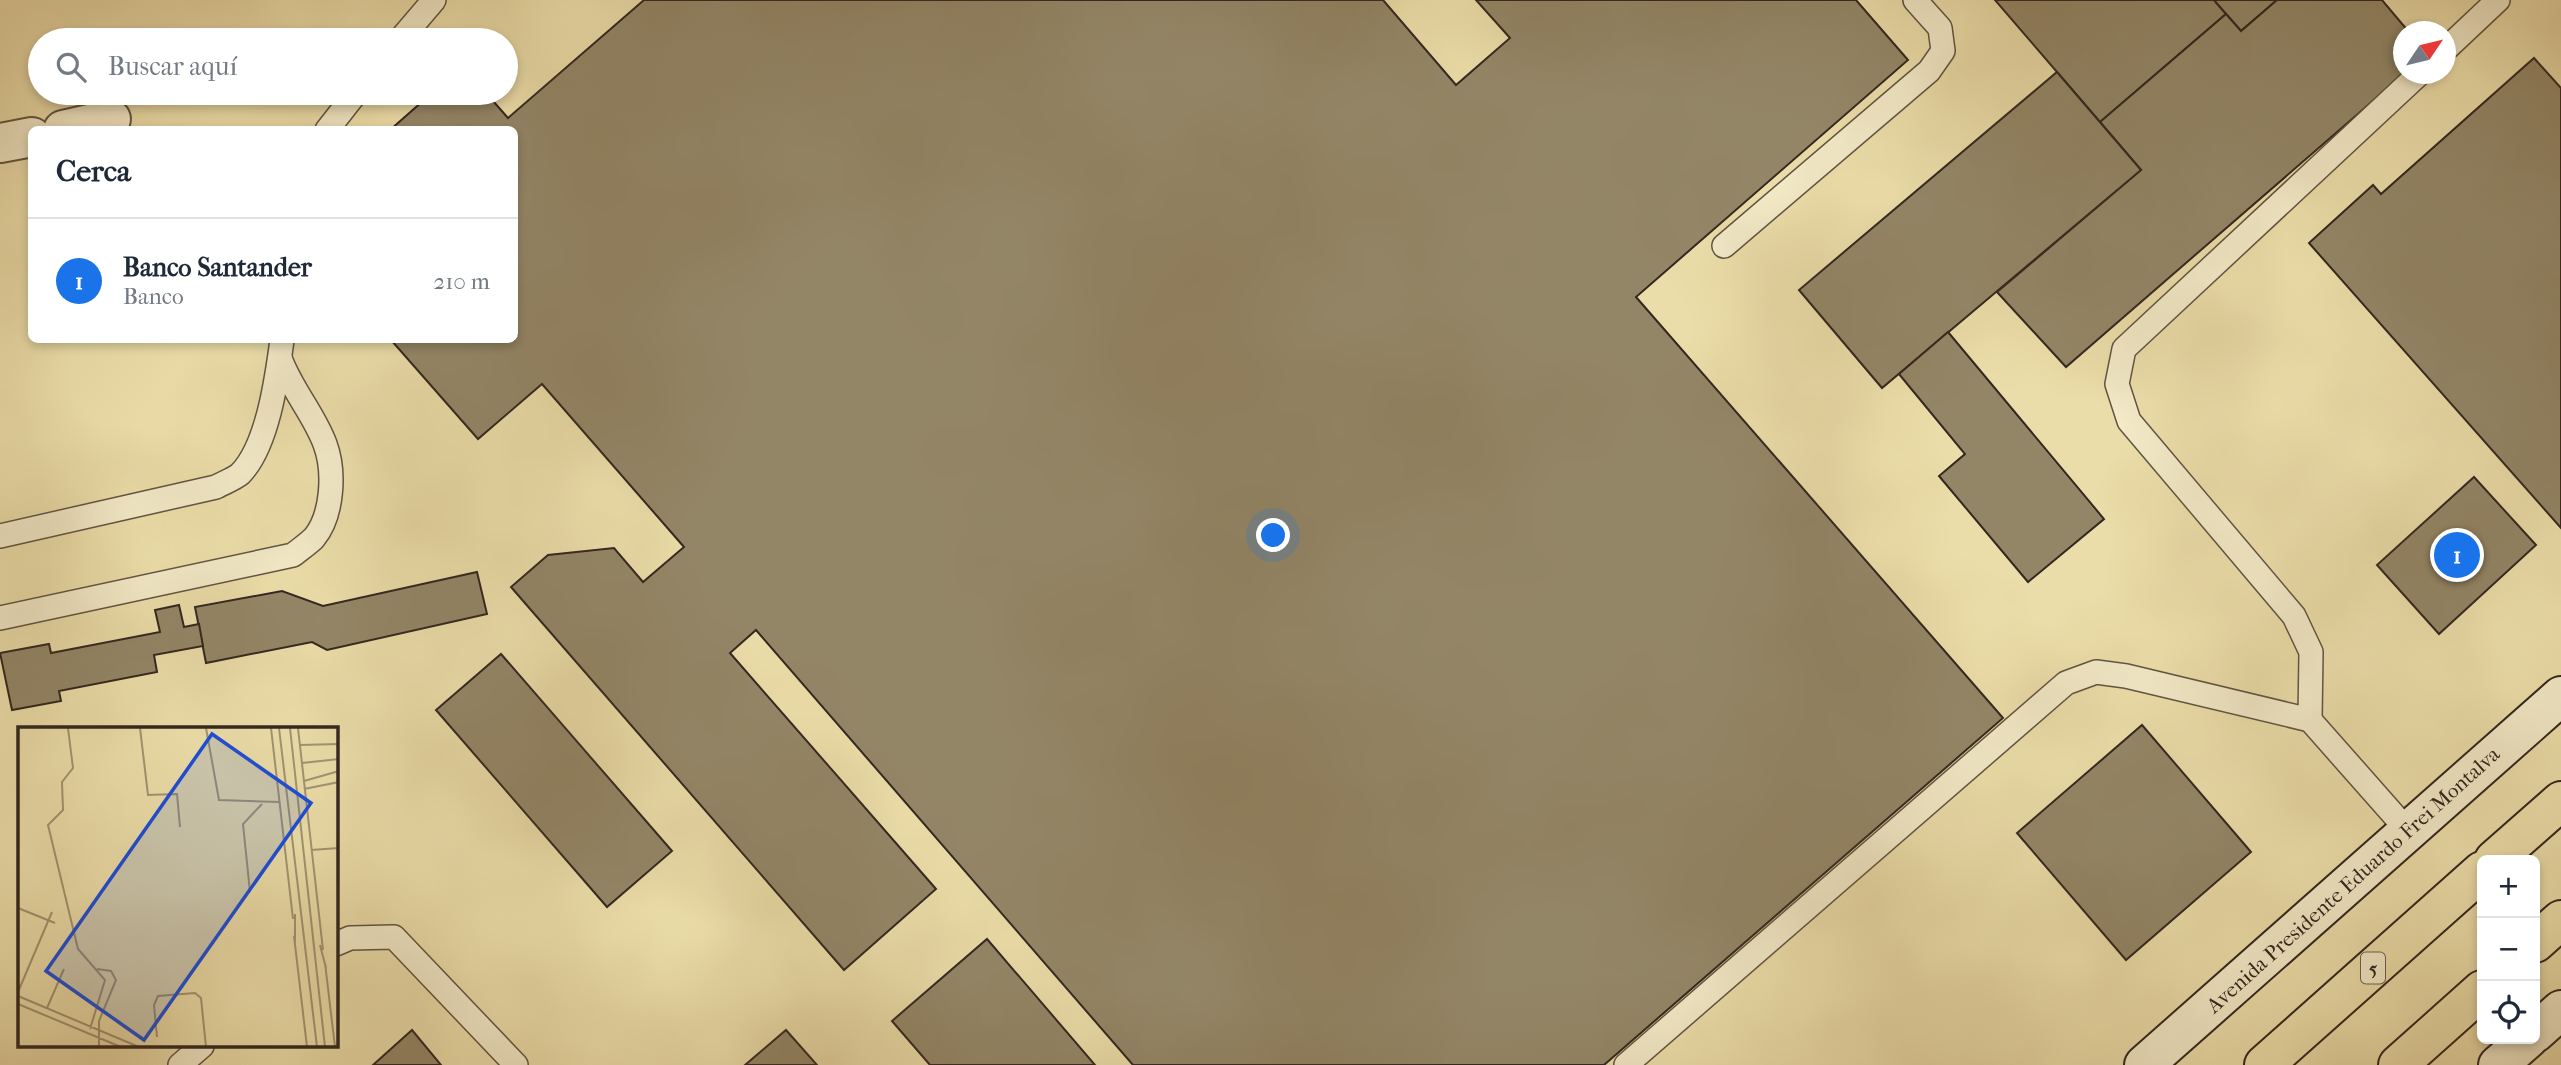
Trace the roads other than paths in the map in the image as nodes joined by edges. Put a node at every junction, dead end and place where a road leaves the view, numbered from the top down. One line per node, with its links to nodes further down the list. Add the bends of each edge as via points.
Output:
1 (434, 0): 4 (lane)
2 (1915, 0): 13 (lane, via 1940,28 1943,51 1930,71)
3 (2498, 0): 5 (lane)
4 (410, 28)
5 (2456, 39)
6 (2408, 84): 18 (lane, via 2124,349 2117,384 2129,421 2294,615 2311,652)
7 (347, 105): 10 (lane)
8 (111, 119): 9 (main road)
9 (80, 126)
10 (330, 126)
11 (28, 137): 12 (main road)
12 (0, 143)
13 (1724, 246)
14 (281, 349): 15 (lane, via 266,421 239,474 216,487); 16 (lane, via 288,380 325,444 331,468 329,506 315,537 293,555)
15 (0, 536)
16 (0, 618)
17 (2561, 696): 20 (main road, Avenida Presidente Eduardo Frei Montalva)
18 (2310, 720): 20 (lane); 33 (lane, via 2126,676 2096,672 2066,684)
19 (2561, 801): 21 (highway)
20 (2408, 831): 34 (main road, Avenida Presidente Eduardo Frei Montalva)
21 (2500, 855)
22 (2477, 875): 35 (highway, 5)
23 (2561, 920): 24 (highway)
24 (2540, 939)
25 (338, 943): 32 (lane, via 351,938 394,937)
26 (2477, 994): 36 (highway)
27 (2561, 1010): 28 (main road)
28 (2540, 1029)
29 (2522, 1044): 37 (main road)
30 (200, 1048): 31 (lane)
31 (180, 1065)
32 (516, 1065)
33 (1626, 1065)
34 (2144, 1065)
35 (2264, 1065)
36 (2398, 1065)
37 (2498, 1065)

